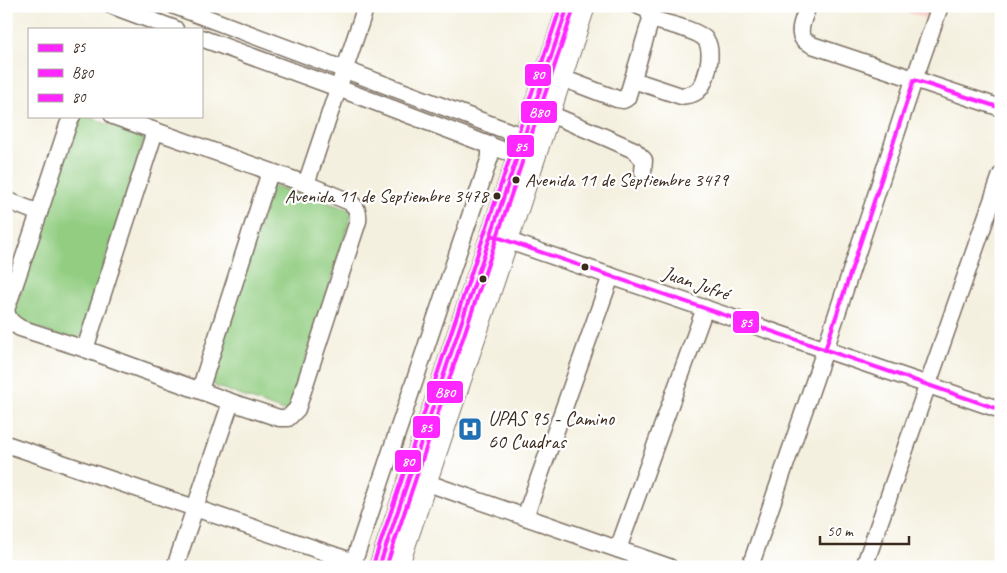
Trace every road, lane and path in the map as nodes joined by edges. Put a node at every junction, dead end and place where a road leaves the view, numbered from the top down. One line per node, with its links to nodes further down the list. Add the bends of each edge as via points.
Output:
1 (113, 6): 10 (street)
2 (175, 6): 12 (street)
3 (366, 6): 12 (street)
4 (568, 6): 23 (main road)
5 (585, 6): 13 (main road)
6 (639, 6): 9 (street, via 648,10)
7 (808, 6): 15 (street, via 801,26 803,40)
8 (940, 6): 15 (street)
9 (652, 19): 14 (street); 14 (street, via 693,31 707,41 710,60 705,79 696,92 681,96)
10 (173, 28)
11 (202, 38): 16 (street)
12 (344, 70): 16 (street); 23 (street)
13 (562, 78): 14 (street, via 623,100 627,98); 18 (main road)
14 (633, 80)
15 (914, 80): 17 (street); 35 (street)
16 (338, 88): 22 (street); 27 (street)
17 (1001, 108)
18 (550, 114): 23 (main road); 25 (street, via 634,150 644,160)
19 (71, 118): 29 (street)
20 (118, 118): 21 (street)
21 (154, 131): 24 (street); 34 (street)
22 (490, 145): 23 (street); 45 (street, via 490,157)
23 (529, 148): 30 (main road)
24 (270, 172): 27 (street); 37 (street)
25 (643, 172)
26 (1001, 175): 36 (street)
27 (306, 184): 38 (street, via 350,202 359,214 297,409 288,418 279,418)
28 (6, 200): 29 (street)
29 (39, 213): 33 (street)
30 (500, 238): 31 (street, Juan Jufré); 41 (main road)
31 (611, 276): 32 (street, Juan Jufré); 43 (street)
32 (705, 308): 35 (street, Juan Jufré); 44 (street)
33 (6, 310): 34 (street, via 11,323 20,328)
34 (85, 349): 37 (street)
35 (825, 350): 36 (street, Juan Jufré); 50 (street)
36 (928, 385): 39 (street, Juan Jufré); 51 (street)
37 (200, 390): 38 (street)
38 (231, 402): 42 (street)
39 (1001, 410)
40 (6, 444): 42 (street)
41 (418, 479): 43 (street); 47 (main road); 48 (main road)
42 (196, 509): 45 (street); 46 (street)
43 (525, 517): 44 (street)
44 (618, 549): 49 (street)
45 (353, 564)
46 (176, 567)
47 (379, 567)
48 (398, 567)
49 (669, 567)
50 (750, 567)
51 (864, 567)

